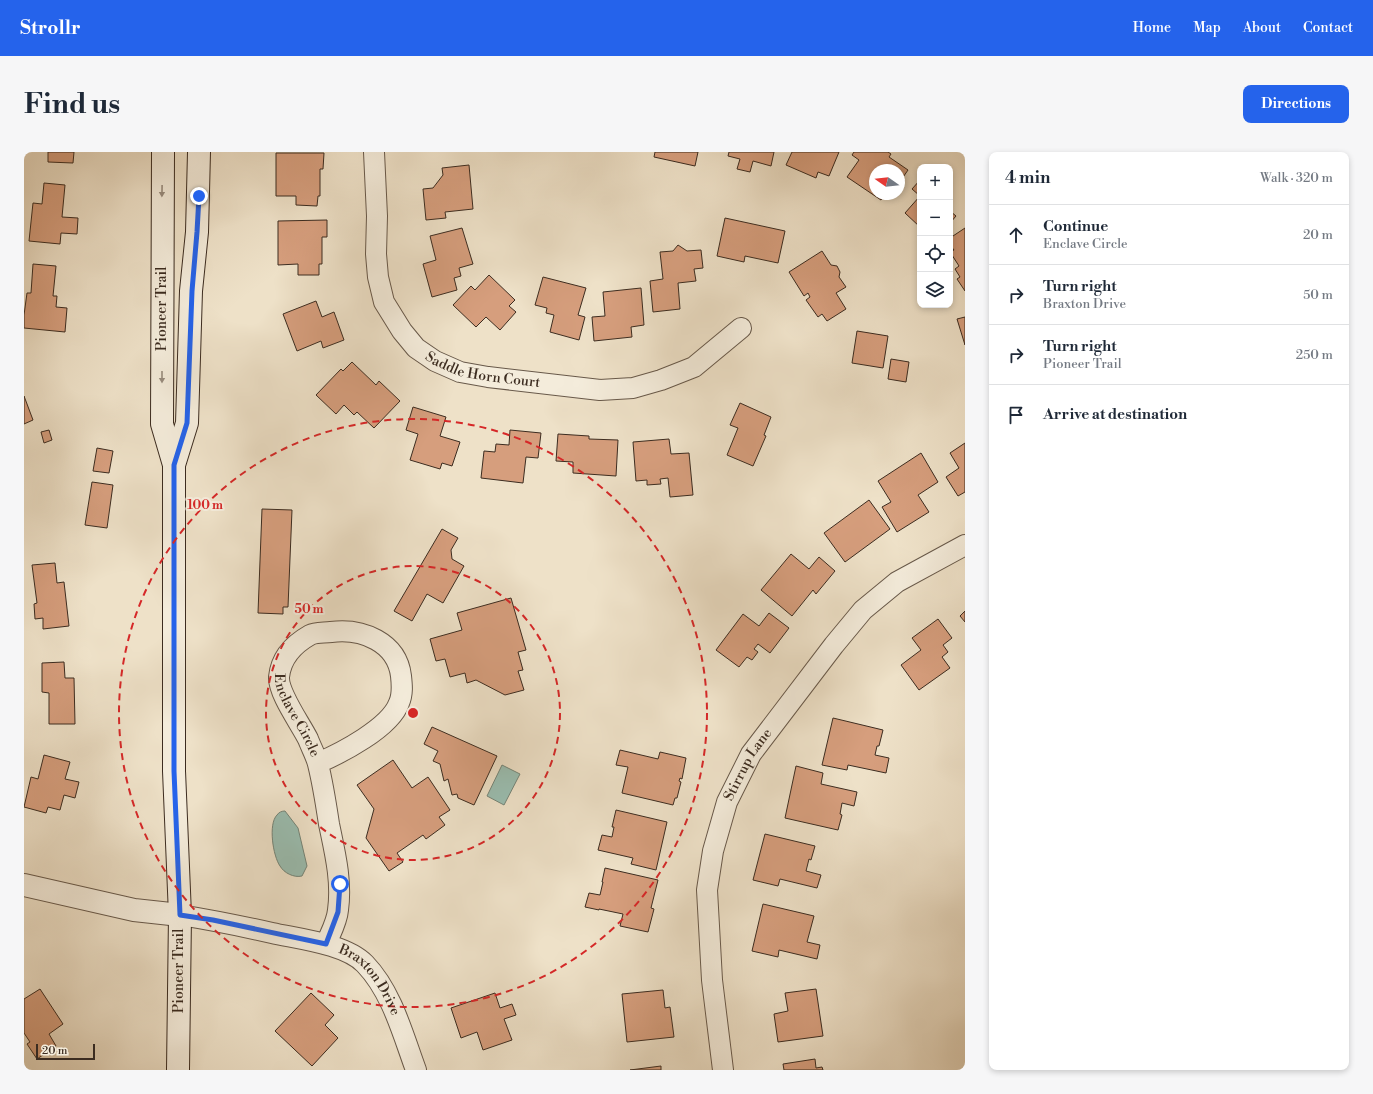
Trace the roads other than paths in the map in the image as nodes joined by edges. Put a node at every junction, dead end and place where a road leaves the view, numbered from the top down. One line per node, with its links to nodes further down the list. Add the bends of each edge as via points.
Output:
1 (163, 152): 5 (main road, Pioneer Trail, one-way to 5, via 162,424)
2 (199, 152): 5 (main road, Pioneer Trail, via 187,423)
3 (374, 152): 4 (street, Saddle Horn Court, via 378,216 376,254 384,302 416,348 435,361 460,372 488,377 600,390 633,388 694,367)
4 (741, 328)
5 (174, 465): 9 (main road, Pioneer Trail, via 174,771)
6 (965, 545): 13 (street, Stirrup Lane, via 897,582 863,610 751,754 727,802 713,851 707,890 712,980)
7 (318, 763): 7 (street, Enclave Circle, via 302,726 282,693 279,677 288,652 299,641 313,634 344,630 381,641 392,652 401,670 403,687 399,704 390,718 372,732 339,754); 10 (street, Enclave Circle, via 340,884 338,912)
8 (24, 885): 9 (main road, Braxton Drive, via 134,910)
9 (180, 915): 10 (street, Braxton Drive); 11 (main road, Pioneer Trail)
10 (326, 944): 12 (street, Braxton Drive, via 345,951 364,963 378,979 389,998)
11 (178, 1070)
12 (416, 1070)
13 (723, 1070)

